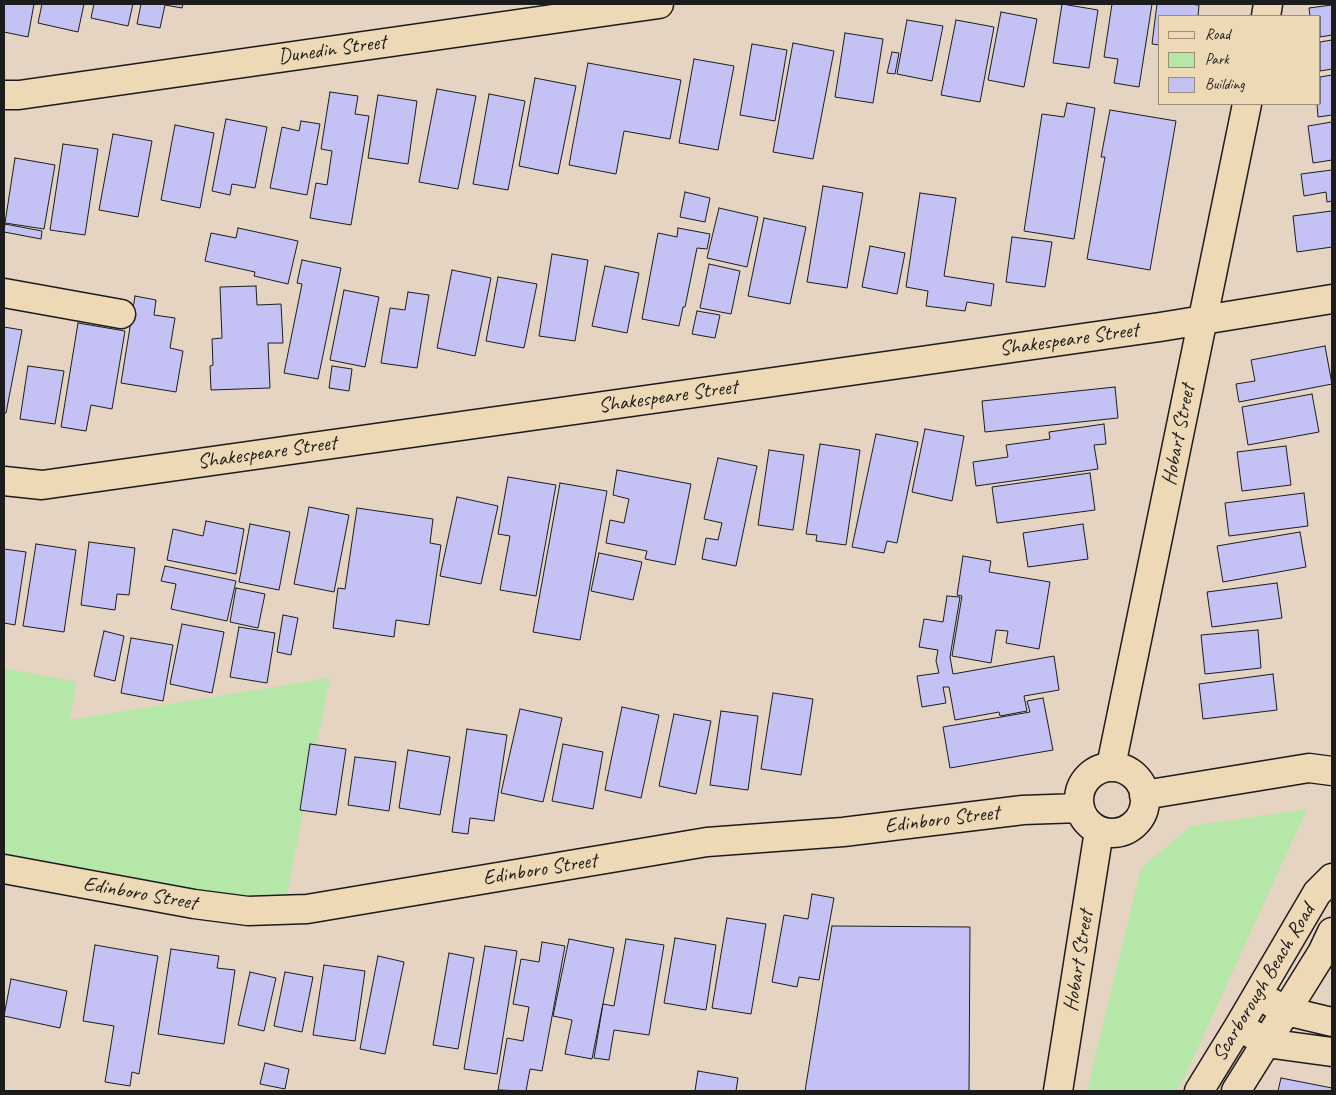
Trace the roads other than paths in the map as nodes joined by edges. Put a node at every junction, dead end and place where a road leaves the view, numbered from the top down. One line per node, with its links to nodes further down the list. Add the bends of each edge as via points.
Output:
1 (659, 4): 2 (street, Dunedin Street)
2 (4, 95)
3 (1247, 105): 7 (street, Hobart Street)
4 (4, 293): 6 (street)
5 (1332, 299): 7 (street, Shakespeare Street)
6 (121, 314)
7 (1202, 321): 8 (street, Shakespeare Street, via 42,485); 9 (street, Hobart Street)
8 (4, 482)
9 (1111, 766): 11 (street, via 1132,774 1142,786); 12 (street, via 1100,768 1082,784 1078,797)
10 (1332, 771): 11 (street, via 1309,768)
11 (1144, 795): 13 (street, via 1142,812 1136,823 1117,832)
12 (1080, 808): 13 (street, via 1088,822); 14 (street, Edinboro Street, via 1023,810 843,832 707,842 307,909 248,911 194,904)
13 (1099, 830): 23 (street, Hobart Street)
14 (4, 869)
15 (1332, 878): 17 (street, Scarborough Beach Road, via 1317,893)
16 (1332, 932): 18 (street, Scarborough Beach Road)
17 (1257, 995): 18 (street); 20 (street, Scarborough Beach Road)
18 (1286, 1012): 19 (street); 21 (street, Scarborough Beach Road)
19 (1332, 1022)
20 (1239, 1026): 21 (street); 24 (street, Scarborough Beach Road)
21 (1266, 1043): 22 (street); 25 (street, Scarborough Beach Road)
22 (1332, 1052)
23 (1058, 1091)
24 (1199, 1091)
25 (1236, 1091)

